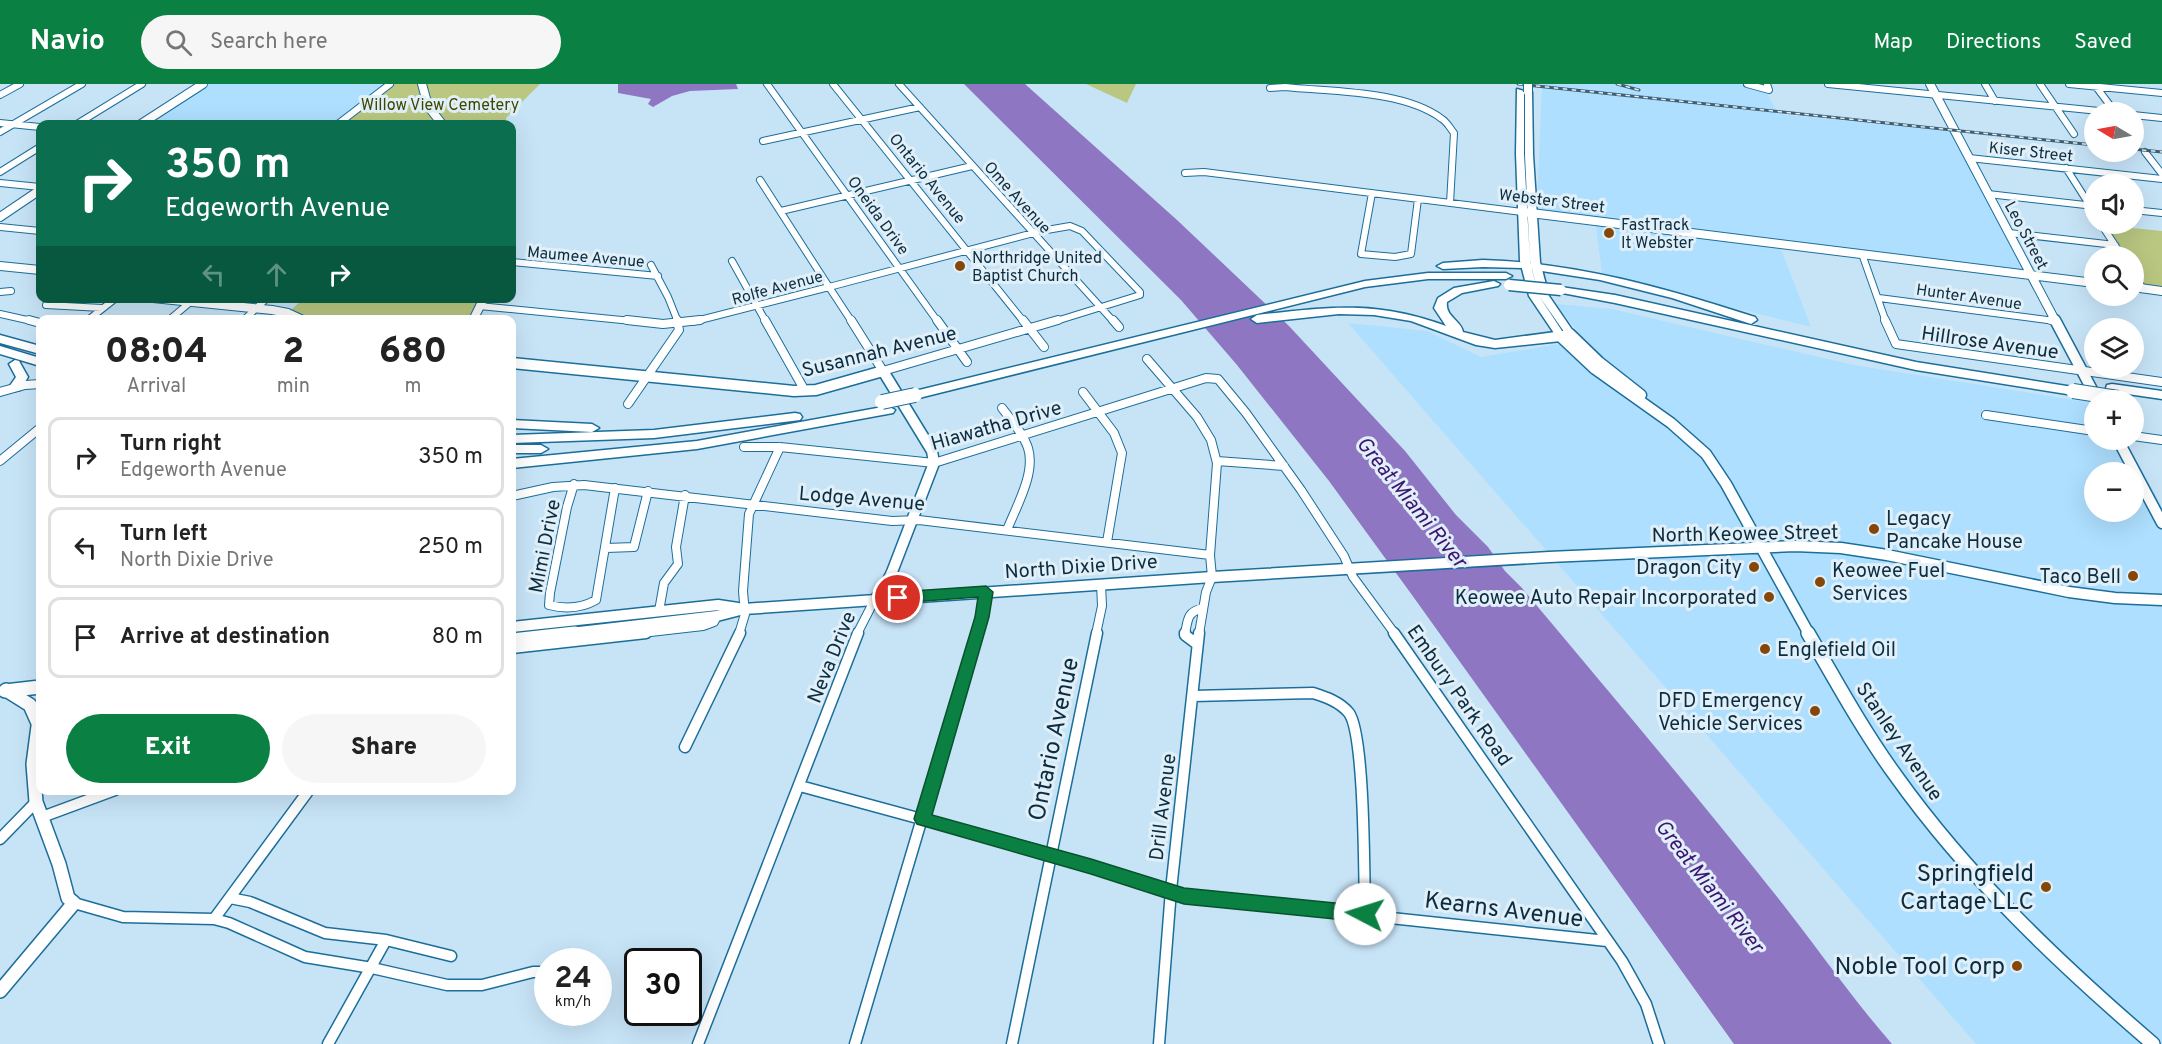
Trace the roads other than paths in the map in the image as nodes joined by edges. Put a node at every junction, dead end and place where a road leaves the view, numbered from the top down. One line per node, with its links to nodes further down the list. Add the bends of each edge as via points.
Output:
1 (20, 84): 21 (street)
2 (82, 84): 36 (street)
3 (142, 84): 30 (street)
4 (203, 84): 31 (street)
5 (390, 84): 32 (street)
6 (422, 84): 33 (street, via 428,106)
7 (767, 84): 39 (street, Oneida Drive)
8 (834, 84): 34 (street, Ontario Avenue)
9 (899, 84): 25 (street, Ome Avenue)
10 (1747, 84): 17 (street)
11 (1828, 84): 22 (street)
12 (1930, 84): 22 (street, Leo Street)
13 (1985, 84): 23 (street)
14 (2040, 84): 26 (street)
15 (2069, 84): 16 (street)
16 (2095, 85): 20 (street); 24 (street)
17 (1768, 87)
18 (1270, 88): 61 (street, via 1390,99 1437,114 1454,133)
19 (1524, 88): 65 (main road, Stanley Avenue)
20 (2162, 93)
21 (0, 95)
22 (1935, 95): 23 (street); 44 (street, Leo Street)
23 (1995, 101): 26 (street)
24 (2108, 102)
25 (920, 107): 34 (street); 45 (street, Ome Avenue)
26 (2055, 107): 27 (street); 40 (street)
27 (2084, 110)
28 (2144, 116): 29 (street)
29 (2162, 118)
30 (84, 120)
31 (147, 120)
32 (343, 120)
33 (439, 120)
34 (862, 120): 39 (street); 52 (street, Ontario Avenue)
35 (0, 123): 36 (street)
36 (13, 124): 37 (street); 38 (street)
37 (36, 127)
38 (0, 132)
39 (803, 132): 41 (street); 59 (street, Oneida Drive)
40 (2074, 134)
41 (763, 141)
42 (36, 150): 47 (street)
43 (2145, 152): 49 (street)
44 (1969, 158): 46 (street, Kiser Street); 57 (street, Leo Street)
45 (972, 166): 52 (street); 71 (street, Ome Avenue)
46 (2066, 168): 50 (street, Kiser Street); 58 (street)
47 (0, 172)
48 (1185, 173): 55 (street, Webster Street, via 1204,172)
49 (2162, 174)
50 (2162, 179)
51 (760, 180): 63 (street)
52 (911, 181): 59 (street); 74 (street, Ontario Avenue)
53 (0, 183): 54 (street)
54 (36, 191)
55 (1372, 193): 60 (street, Webster Street); 60 (street, via 1361,254 1411,254)
56 (36, 194): 67 (street)
57 (1988, 194): 62 (street); 70 (street, Leo Street)
58 (2084, 194)
59 (848, 195): 63 (street); 81 (street, Oneida Drive)
60 (1418, 199): 61 (street, Webster Street)
61 (1450, 203): 65 (street, Webster Street)
62 (2084, 204)
63 (781, 211): 89 (street)
64 (2144, 211): 66 (street)
65 (1527, 212): 75 (street, Webster Street); 78 (main road, Stanley Avenue)
66 (2162, 213)
67 (0, 217)
68 (0, 227): 69 (street)
69 (36, 231)
70 (2009, 233): 73 (street); 83 (street, Leo Street)
71 (1033, 234): 74 (street, Rolfe Avenue); 94 (street, Rolfe Avenue, via 1076,227); 106 (street, Ome Avenue)
72 (2108, 234): 73 (street)
73 (2115, 245)
74 (968, 251): 81 (street, Rolfe Avenue); 117 (street, Ontario Avenue)
75 (1862, 254): 83 (street, Webster Street); 95 (street)
76 (732, 261): 103 (street)
77 (516, 262): 84 (street, Maumee Avenue)
78 (1532, 262): 86 (highway); 101 (highway, via 1445,266 1366,279); 118 (main road, Stanley Avenue, via 1534,296)
79 (651, 265): 84 (street)
80 (0, 266): 82 (street)
81 (901, 268): 89 (street, Rolfe Avenue); 123 (street, Oneida Drive)
82 (36, 270)
83 (2031, 275): 87 (street, Webster Street); 113 (street, Leo Street)
84 (657, 276): 115 (street)
85 (1507, 280): 86 (highway, bridge); 88 (highway); 101 (highway, via 1449,275 1407,279 1365,284)
86 (1558, 280): 137 (highway); 137 (highway, via 1636,303 1916,366)
87 (2084, 282)
88 (1494, 284): 101 (highway, via 1408,286); 118 (highway, via 1467,287 1446,295 1440,307 1447,322 1486,339)
89 (829, 287): 103 (street, Rolfe Avenue); 131 (street)
90 (2144, 289): 92 (street)
91 (11, 291): 93 (street)
92 (2162, 291)
93 (0, 292)
94 (1140, 296): 106 (street, Susannah Avenue)
95 (1879, 298): 113 (street, Hunter Avenue); 132 (street, Hillrose Avenue, via 1896,344)
96 (109, 303): 104 (street)
97 (189, 303): 110 (street)
98 (216, 303): 105 (street)
99 (262, 303): 105 (street)
100 (491, 303): 115 (street, Rolfe Avenue)
101 (1303, 304): 108 (highway); 108 (highway); 118 (highway, via 1394,314 1495,344)
102 (46, 305): 104 (street)
103 (758, 305): 115 (street, Rolfe Avenue); 142 (street)
104 (102, 308): 109 (street)
105 (256, 308): 111 (street); 112 (street)
106 (1102, 308): 116 (street, Ome Avenue); 117 (street, Susannah Avenue)
107 (0, 314): 114 (street)
108 (1260, 314): 150 (highway)
109 (94, 315)
110 (175, 315)
111 (249, 315)
112 (292, 315)
113 (2055, 321): 132 (street, Leo Street)
114 (36, 322)
115 (679, 324): 133 (street)
116 (1119, 327)
117 (1030, 330): 120 (street, Ontario Avenue); 123 (street, Susannah Avenue)
118 (1563, 335): 182 (street, Stanley Avenue, via 1601,374 1696,443 1711,460)
119 (0, 339): 121 (highway)
120 (1044, 347)
121 (36, 349)
122 (0, 350): 126 (highway)
123 (958, 350): 127 (street, Oneida Drive); 131 (street, Susannah Avenue)
124 (1147, 359): 139 (street)
125 (0, 360): 129 (highway)
126 (36, 361)
127 (967, 362)
128 (516, 363): 133 (street, Susannah Avenue)
129 (15, 364): 130 (highway); 138 (highway, via 22,377)
130 (36, 370)
131 (883, 371): 142 (street, Susannah Avenue); 169 (street, via 932,451)
132 (2081, 371): 135 (street, Hillrose Avenue); 140 (street, Leo Street)
133 (648, 376): 142 (street, Susannah Avenue); 148 (street)
134 (1215, 378): 139 (street, Hiawatha Drive); 171 (street, Embury Park Road)
135 (2162, 382)
136 (36, 384): 138 (street)
137 (2070, 386): 141 (highway, bridge)
138 (15, 387): 143 (street)
139 (1172, 388): 152 (street, Hiawatha Drive); 168 (street, via 1202,423)
140 (2091, 390)
141 (2096, 390)
142 (805, 391)
143 (0, 392)
144 (1083, 392): 152 (street)
145 (2144, 394): 146 (highway)
146 (2162, 395)
147 (2144, 400): 149 (highway)
148 (628, 404)
149 (2162, 404)
150 (885, 406): 155 (highway); 158 (highway)
151 (1002, 408): 159 (street)
152 (1098, 412): 159 (street, Hiawatha Drive); 181 (street, via 1119,441 1122,453)
153 (1986, 415): 156 (street)
154 (516, 424): 158 (highway)
155 (783, 429): 165 (highway, via 649,444); 170 (highway, via 697,445)
156 (2084, 429)
157 (36, 431): 167 (street)
158 (655, 432): 160 (highway, via 586,438)
159 (1022, 436): 169 (street, Hiawatha Drive); 180 (street, via 1030,461)
160 (516, 438)
161 (2144, 438): 162 (street)
162 (2162, 440)
163 (744, 447): 164 (street, Hiawatha Drive)
164 (780, 447): 169 (street, Hiawatha Drive); 177 (street)
165 (516, 449)
166 (2123, 450): 179 (street)
167 (0, 461)
168 (1217, 461): 171 (street); 184 (street)
169 (934, 463): 178 (street, Neva Drive)
170 (516, 464)
171 (1284, 466): 185 (street, Embury Park Road)
172 (574, 484): 173 (street, Lodge Avenue); 175 (street, Lodge Avenue); 183 (street, Mimi Drive, via 549,605 560,608 594,602)
173 (615, 488): 174 (street, Lodge Avenue); 183 (street)
174 (648, 491): 176 (street, Lodge Avenue); 183 (street, via 634,547)
175 (516, 495)
176 (685, 495): 177 (street, Lodge Avenue); 192 (street, via 676,547 678,564 664,583)
177 (753, 504): 178 (street, Lodge Avenue); 191 (street, via 749,514)
178 (912, 522): 180 (street, Lodge Avenue); 189 (street, Neva Drive, via 884,589)
179 (2162, 523)
180 (1007, 530): 181 (street, Lodge Avenue)
181 (1107, 542): 184 (street, Lodge Avenue)
182 (1760, 547): 185 (street, North Keowee Street); 190 (street, North Keowee Street, via 1853,549 2054,590); 230 (street, Stanley Avenue, via 1867,733 1927,815 2015,914)
183 (606, 548)
184 (1210, 555): 186 (street)
185 (1348, 568): 186 (street, North Dixie Drive); 219 (street, Embury Park Road)
186 (1212, 577): 187 (street, North Dixie Drive); 201 (street, Drill Avenue, via 1197,644)
187 (1101, 584): 188 (street, North Dixie Drive); 212 (street, Ontario Avenue, via 1102,606)
188 (986, 592): 189 (street, North Dixie Drive); 210 (street)
189 (875, 599): 191 (street, North Dixie Drive); 205 (street, Neva Drive, via 856,637)
190 (2162, 600)
191 (744, 609): 192 (street, North Dixie Drive, via 718,604); 194 (street, North Dixie Drive); 204 (street, via 740,632)
192 (659, 611): 193 (street, North Dixie Drive)
193 (516, 627)
194 (653, 627): 196 (street, North Dixie Drive); 198 (street)
195 (516, 634): 196 (street)
196 (544, 637): 197 (street, North Dixie Drive)
197 (516, 640)
198 (516, 647)
199 (36, 688): 200 (street)
200 (2, 693): 202 (street, via 30,705)
201 (1193, 696): 213 (street, Drill Avenue); 216 (street, via 1313,693 1336,702 1349,713 1360,765)
202 (36, 713)
203 (36, 741): 208 (street)
204 (685, 747)
205 (800, 786): 210 (street, Kearns Avenue); 225 (street, Neva Drive)
206 (101, 795): 209 (street)
207 (305, 795): 214 (street)
208 (36, 802): 209 (street); 211 (street)
209 (42, 817): 215 (street, via 68,898)
210 (923, 819): 212 (street, Kearns Avenue); 226 (street)
211 (0, 839)
212 (1050, 855): 213 (street, Kearns Avenue); 227 (street, Ontario Avenue)
213 (1171, 890): 216 (street, Kearns Avenue, via 1184,896); 228 (street, Drill Avenue)
214 (231, 897): 217 (street); 218 (street, via 325,933)
215 (74, 903): 217 (street, via 123,917); 223 (street)
216 (1365, 914): 219 (street, Kearns Avenue)
217 (214, 919): 221 (street, via 305,957)
218 (386, 940): 220 (street); 221 (street)
219 (1607, 941): 229 (street, Embury Park Road, via 1637,986)
220 (451, 957)
221 (372, 968): 222 (street, via 464,986); 224 (street)
222 (534, 972)
223 (0, 991)
224 (328, 1044)
225 (698, 1044)
226 (855, 1044)
227 (1012, 1044)
228 (1159, 1044)
229 (1659, 1044)
230 (2153, 1044)

